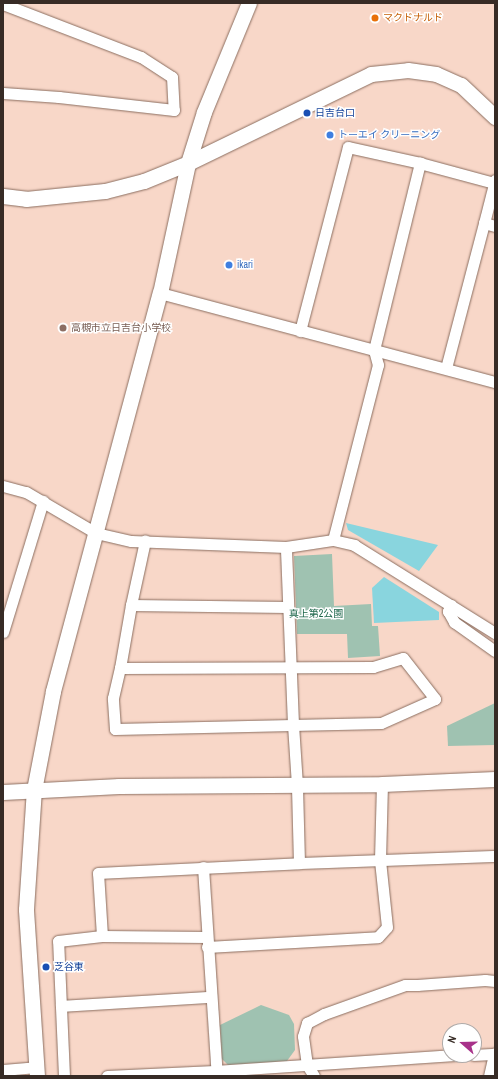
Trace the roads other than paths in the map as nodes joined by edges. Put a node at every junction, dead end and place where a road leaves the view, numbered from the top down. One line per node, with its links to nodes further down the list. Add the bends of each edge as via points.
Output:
1 (249, 3): 6 (street, via 204,112)
2 (3, 4): 3 (street, via 141,57 172,77 174,110)
3 (3, 93)
4 (495, 117): 6 (street, via 461,85 436,74 408,70 371,74)
5 (420, 162): 7 (street); 11 (street, via 348,147); 12 (street)
6 (188, 163): 8 (street, via 144,181 105,191 26,199); 10 (street)
7 (494, 182): 9 (street)
8 (3, 196)
9 (490, 225): 13 (street)
10 (160, 293): 11 (street); 17 (street)
11 (300, 330): 12 (street)
12 (374, 350): 13 (street); 18 (street, via 378,365)
13 (446, 368): 14 (street)
14 (495, 382)
15 (3, 486): 16 (street, via 26,492)
16 (43, 501): 17 (street); 22 (street)
17 (96, 533): 19 (street); 35 (street, via 53,691)
18 (333, 540): 20 (street); 24 (street, via 354,545)
19 (146, 542): 20 (street); 23 (street)
20 (286, 547): 25 (street)
21 (3, 594): 22 (street)
22 (12, 602): 26 (street)
23 (131, 605): 25 (street); 30 (street)
24 (451, 605): 27 (street); 28 (street, via 448,611 454,622)
25 (287, 606): 29 (street)
26 (3, 632)
27 (495, 633)
28 (495, 651)
29 (291, 666): 30 (street); 31 (street); 31 (street, via 373,667 403,658 435,699 381,723)
30 (120, 668): 31 (street, via 113,698 115,729)
31 (293, 724): 34 (street)
32 (495, 779): 33 (street)
33 (382, 784): 34 (street); 38 (street)
34 (297, 785): 35 (street, via 119,786); 39 (street)
35 (34, 790): 36 (street); 51 (street, via 26,909)
36 (3, 792)
37 (494, 856): 38 (street)
38 (380, 860): 39 (street); 42 (street, via 387,928 378,937)
39 (299, 863): 40 (street)
40 (203, 867): 41 (street, via 98,873); 42 (street)
41 (102, 936): 42 (street); 45 (street, via 58,941)
42 (207, 942): 44 (street)
43 (495, 981): 49 (street, via 405,985 324,1014 307,1023 303,1036)
44 (210, 997): 45 (street); 52 (street)
45 (61, 1006): 53 (street)
46 (495, 1054): 47 (street); 56 (street)
47 (482, 1055)
48 (442, 1056): 49 (street)
49 (307, 1065): 52 (street); 55 (street)
50 (3, 1070): 51 (street)
51 (36, 1072)
52 (216, 1073): 54 (street)
53 (64, 1076)
54 (107, 1076)
55 (314, 1076)
56 (489, 1076)

